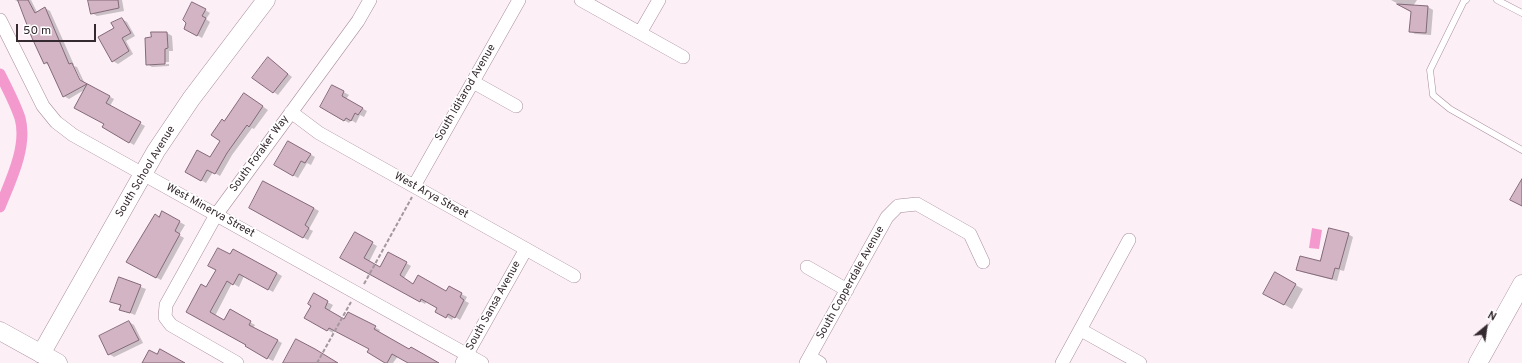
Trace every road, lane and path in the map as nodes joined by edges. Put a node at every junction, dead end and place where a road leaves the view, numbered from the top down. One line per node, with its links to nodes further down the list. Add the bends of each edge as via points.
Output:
1 (266, 0): 16 (street, South School Avenue, via 191,99)
2 (370, 0): 14 (street, South Foraker Way, via 358,21)
3 (519, 0): 12 (street, South Iditarod Avenue)
4 (581, 0): 10 (street)
5 (659, 0): 10 (street)
6 (1466, 0): 15 (lane, via 1430,70 1432,95 1450,109)
7 (1497, 0): 8 (lane)
8 (1522, 13)
9 (0, 20): 16 (street, West Minerva Street, via 43,106 56,122 73,135)
10 (640, 33): 11 (street)
11 (683, 57)
12 (472, 82): 13 (street); 17 (street, South Iditarod Avenue)
13 (516, 106)
14 (291, 112): 17 (street, West Arya Street, via 319,133); 18 (street, South Foraker Way)
15 (1522, 150)
16 (143, 174): 18 (street, West Minerva Street); 29 (street, South School Avenue)
17 (413, 191): 20 (street, West Arya Street); 26 (path)
18 (216, 214): 26 (street, West Minerva Street); 33 (street, South Foraker Way, via 166,305 165,317 171,325)
19 (1129, 240): 27 (street)
20 (526, 249): 23 (street, West Arya Street); 30 (street, South Sansa Avenue)
21 (983, 262): 25 (street, South Copperdale Avenue, via 970,234 917,204 898,206 887,217)
22 (807, 267): 25 (street)
23 (574, 276)
24 (1522, 284): 38 (street)
25 (847, 290): 31 (street, South Copperdale Avenue)
26 (359, 294): 30 (street, West Minerva Street); 34 (path, via 351,301)
27 (1081, 330): 36 (street); 37 (street)
28 (0, 331): 29 (street)
29 (41, 354): 32 (street)
30 (464, 359): 35 (street, West Minerva Street)
31 (812, 361)
32 (58, 363)
33 (237, 363)
34 (317, 363)
35 (482, 363)
36 (1062, 363)
37 (1140, 363)
38 (1478, 363)

